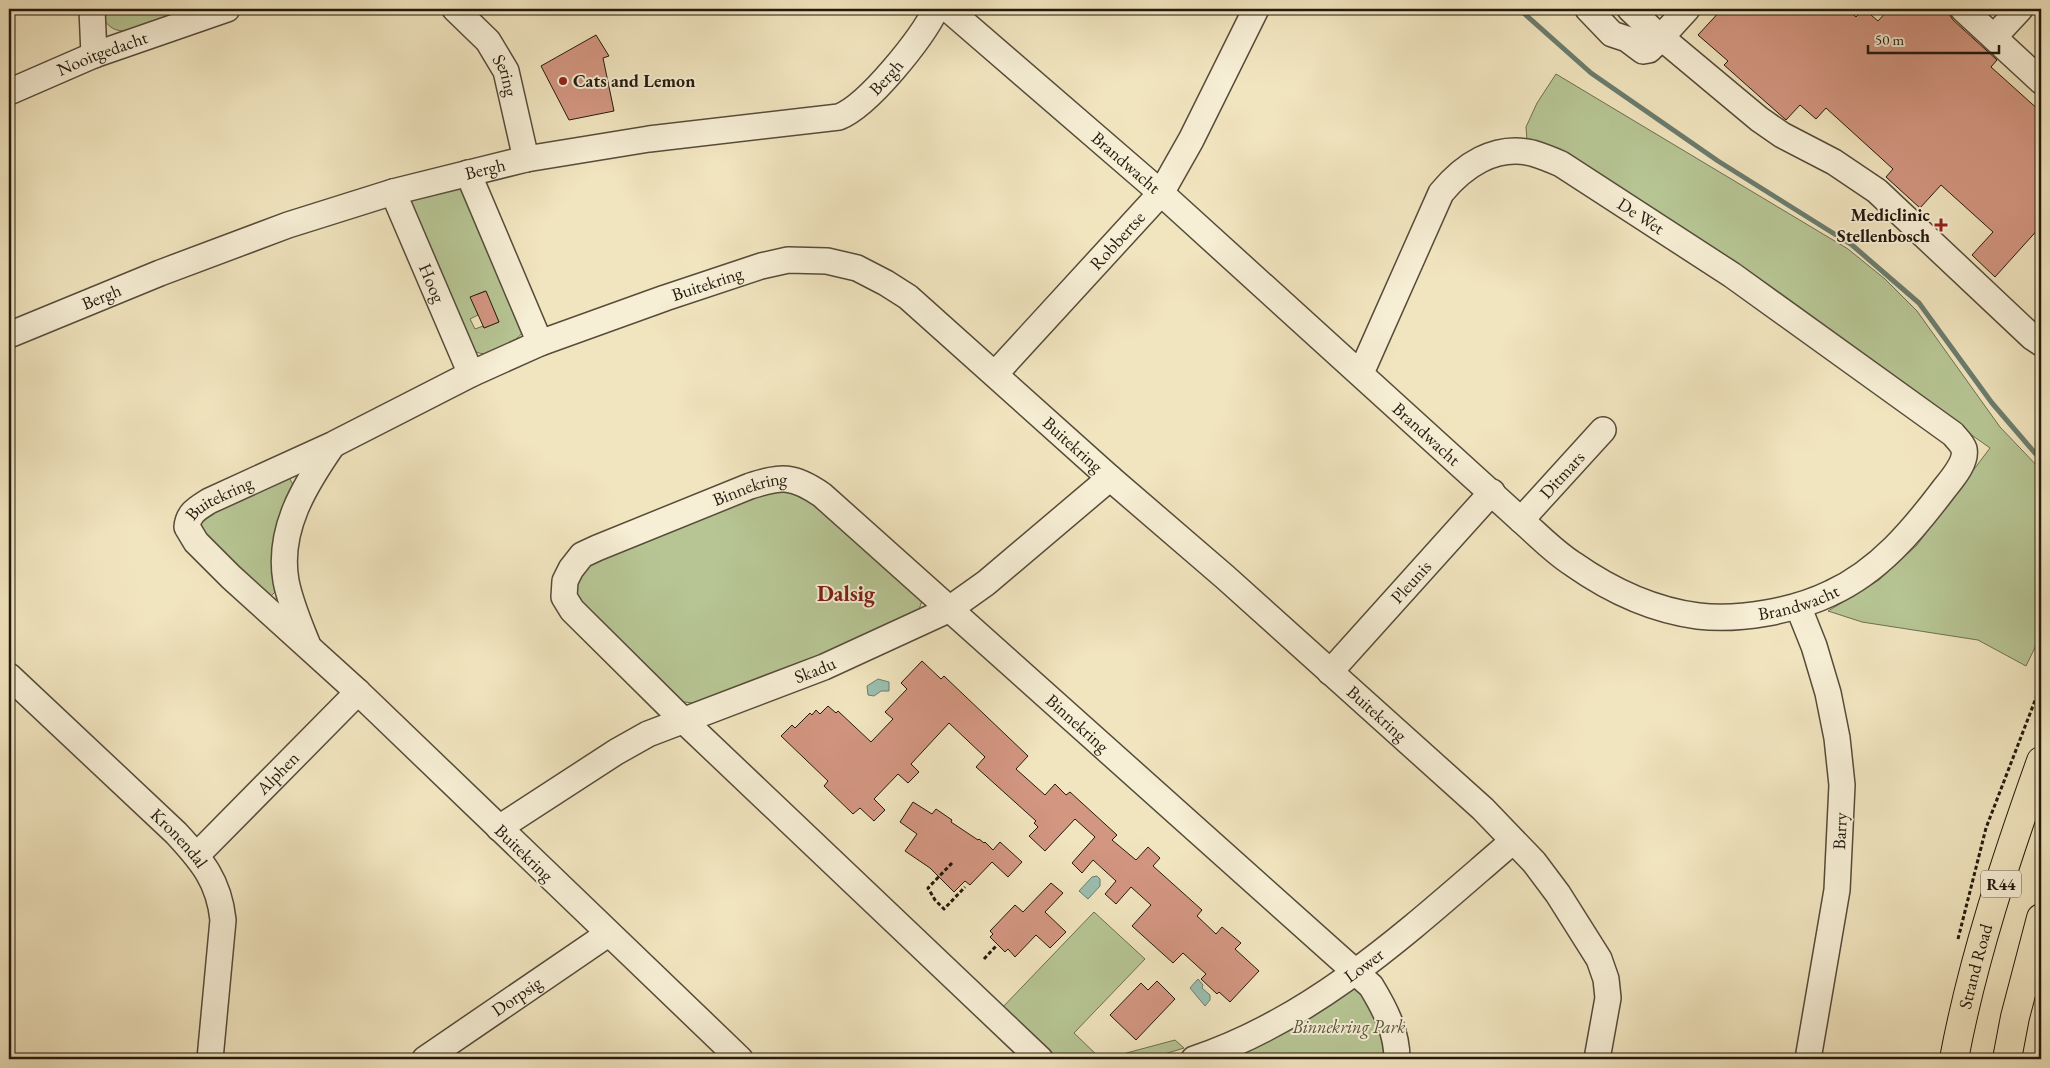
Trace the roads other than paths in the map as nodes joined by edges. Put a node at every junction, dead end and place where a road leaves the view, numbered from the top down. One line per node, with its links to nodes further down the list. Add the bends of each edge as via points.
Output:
1 (92, 9): 15 (street)
2 (227, 9): 15 (street, Nooitgedacht)
3 (456, 9): 18 (street, Sering, via 488,41 506,71)
4 (936, 9): 18 (street, Bergh, via 919,38 850,113 839,117 648,139)
5 (948, 9): 21 (street, Brandwacht)
6 (1256, 9): 21 (street, Robbertse)
7 (1588, 9): 12 (street, via 1612,34)
8 (1605, 9): 12 (street, via 1614,18)
9 (1687, 9): 13 (street)
10 (1963, 9): 14 (street)
11 (2020, 9): 14 (street)
12 (1632, 22): 13 (street, via 1643,51)
13 (1661, 37): 24 (street, via 1759,119 1877,191)
14 (1994, 37): 16 (street)
15 (94, 56): 17 (street, Nooitgedacht)
16 (2041, 81)
17 (9, 92)
18 (526, 159): 19 (street, Bergh)
19 (468, 172): 20 (street, Bergh); 23 (street)
20 (393, 192): 22 (street, Bergh, via 279,228); 26 (street, Hoog)
21 (1161, 193): 25 (street, Brandwacht); 27 (street, Robbertse)
22 (9, 335)
23 (540, 343): 26 (street, Buitekring); 27 (street, Buitekring, via 761,266 788,260 827,261 858,268 886,283 908,298)
24 (2041, 343)
25 (1360, 373): 30 (street, De Wet, via 1441,193 1472,164 1492,154 1532,153 1561,164 1732,275 1953,434 1964,450); 32 (street, Brandwacht)
26 (471, 374): 29 (street, Buitekring)
27 (995, 374): 31 (street, Buitekring)
28 (1603, 430): 33 (street, Ditmars)
29 (334, 444): 36 (street, Buitekring, via 310,478 293,511 286,548 286,579); 36 (street, Buitekring, via 209,501 195,509 187,527 196,542 237,583)
30 (1954, 477): 34 (street, Brandwacht, via 1915,528 1888,554 1831,593)
31 (1110, 478): 35 (street, Skadu, via 986,583); 37 (street, Buitekring)
32 (1492, 492): 33 (street, Brandwacht); 37 (street, Pleunis)
33 (1521, 520): 34 (street, Brandwacht, via 1571,564 1608,587 1654,607 1699,616 1746,616)
34 (1798, 606): 55 (street, Barry, via 1828,693 1842,785 1837,890)
35 (948, 610): 40 (street, Skadu, via 824,668); 40 (street, Binnekring, via 822,495 806,484 789,479 775,478 750,486 582,555 565,581 564,597 572,610); 47 (street, Binnekring)
36 (309, 647): 39 (street, Buitekring)
37 (1330, 672): 43 (street, Buitekring, via 1483,809)
38 (9, 676): 44 (street, Kronendal)
39 (358, 692): 42 (street, Buitekring); 44 (street, Alphen)
40 (683, 720): 42 (street, Skadu, via 616,752); 51 (street, Binnekring)
41 (2041, 762): 56 (main road, Strand Road / R44, via 2016,832 1964,1007)
42 (499, 828): 46 (street, Buitekring)
43 (1513, 841): 47 (street, Lower); 54 (street, Buitekring, via 1558,894 1599,959 1608,998)
44 (197, 855): 48 (street, Kronendal, via 214,880 223,920)
45 (2041, 918): 57 (main road)
46 (608, 934): 49 (street, Dorpsig); 50 (street, Buitekring)
47 (1356, 972): 52 (street, Lower, via 1277,1023); 53 (street, Binnekring, via 1371,986 1385,1010 1392,1028)
48 (210, 1059)
49 (425, 1059)
50 (740, 1059)
51 (1040, 1059)
52 (1194, 1059)
53 (1397, 1059)
54 (1597, 1059)
55 (1808, 1059)
56 (1954, 1059)
57 (2007, 1059)

